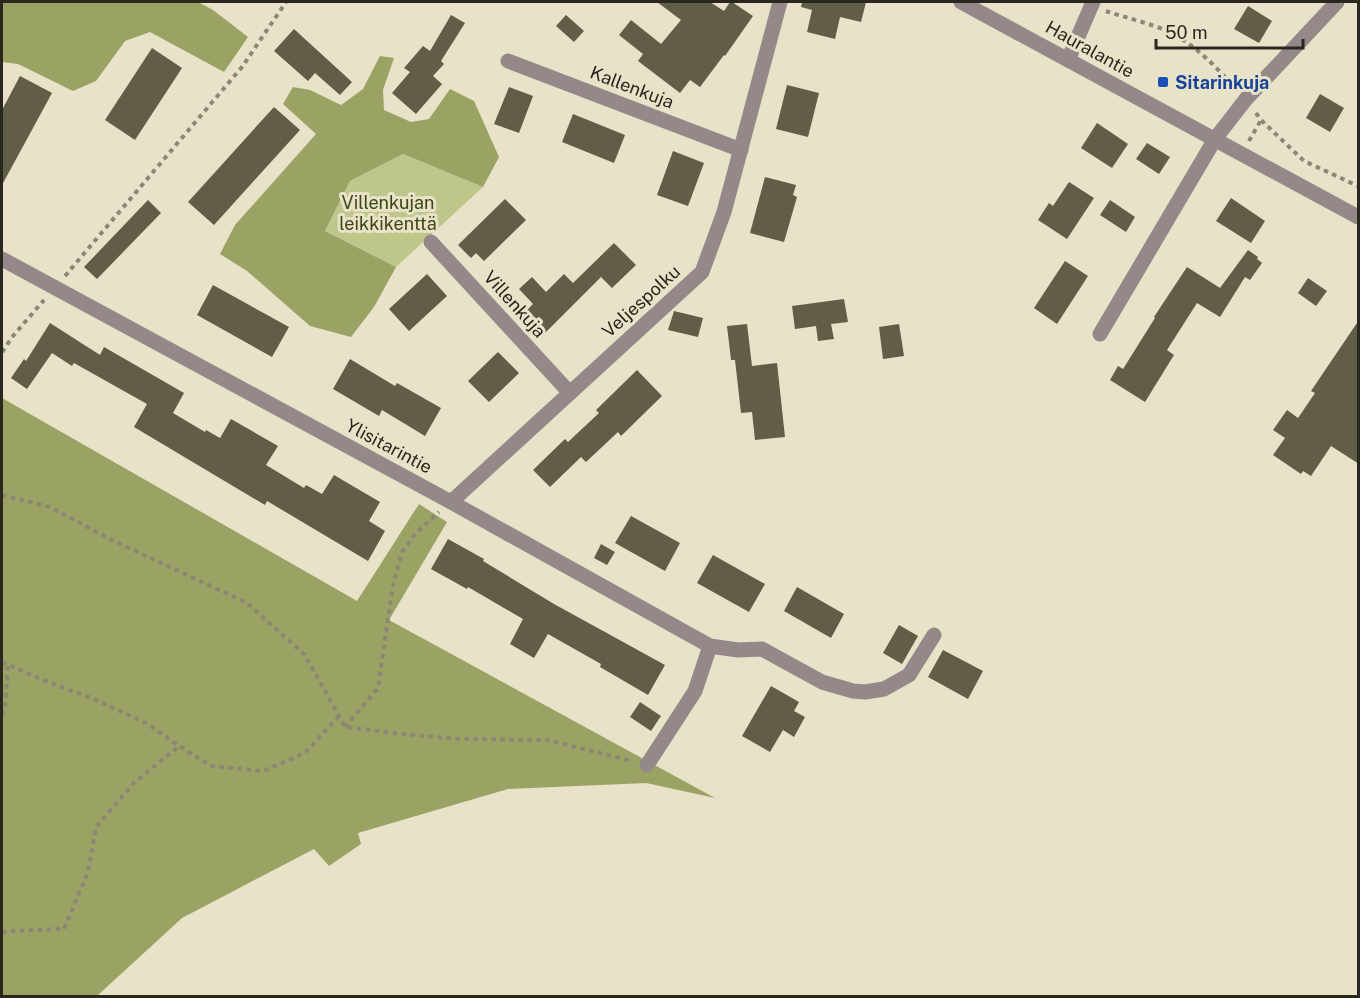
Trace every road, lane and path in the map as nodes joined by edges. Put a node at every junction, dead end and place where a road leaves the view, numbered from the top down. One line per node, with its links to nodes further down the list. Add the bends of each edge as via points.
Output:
1 (286, 2): 15 (path, via 242,67)
2 (780, 2): 10 (street, Veljespolku)
3 (961, 2): 6 (street, Hauralantie)
4 (1337, 2): 8 (street)
5 (1092, 4): 6 (street); 8 (path, via 1167,31 1191,45)
6 (1068, 60): 9 (street, Hauralantie)
7 (508, 61): 10 (street, Kallenkuja)
8 (1246, 99): 9 (street); 11 (path, via 1261,120 1304,161)
9 (1215, 140): 12 (street, Hauralantie); 16 (street)
10 (741, 150): 18 (street, Veljespolku, via 702,272)
11 (1359, 186)
12 (1359, 217)
13 (431, 242): 18 (street, Villenkuja)
14 (2, 259): 15 (street, Ylisitarintie)
15 (55, 288): 17 (path); 20 (street, Ylisitarintie)
16 (1100, 334)
17 (2, 352)
18 (569, 392): 20 (street, Veljespolku)
19 (2, 495): 26 (path, via 50,507 246,603 306,655)
20 (451, 502): 22 (street, Ylisitarintie); 27 (path, via 416,533 402,552 393,585 378,688)
21 (934, 635): 22 (street, Ylisitarintie, via 909,675 884,689 865,692 822,682 762,649)
22 (710, 646): 29 (street, via 695,691)
23 (2, 662): 24 (path)
24 (8, 665): 25 (path); 28 (path, via 146,723)
25 (2, 715)
26 (339, 716): 27 (path); 28 (path, via 305,753 263,771 211,766)
27 (345, 727): 29 (path, via 458,739 547,740)
28 (179, 746): 30 (path, via 134,783 96,827 88,872 64,929)
29 (647, 765)
30 (2, 933)

